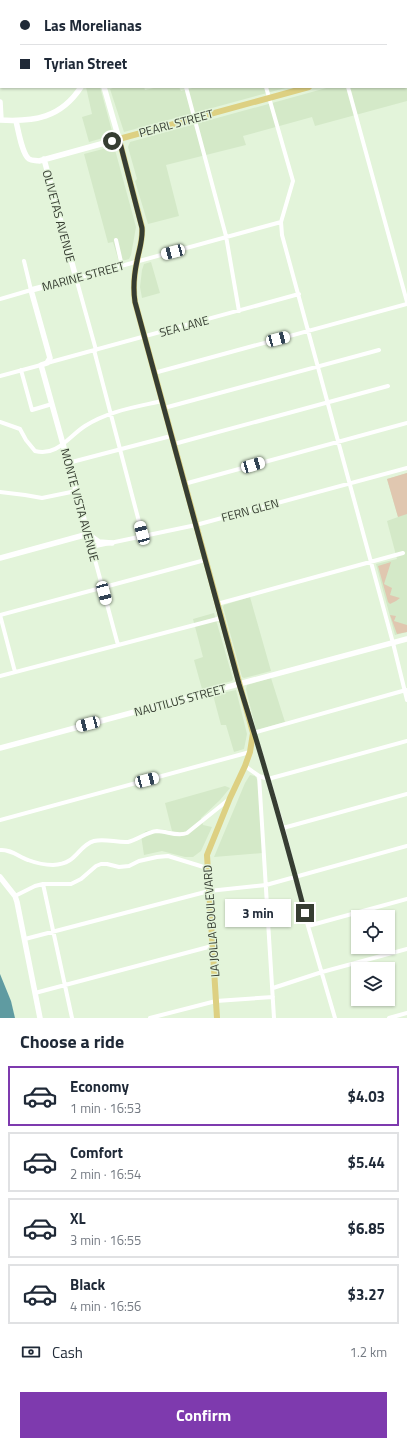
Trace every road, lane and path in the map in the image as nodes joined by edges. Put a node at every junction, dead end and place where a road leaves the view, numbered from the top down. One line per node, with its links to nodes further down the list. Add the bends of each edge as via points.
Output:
1 (80, 88): 11 (street, via 66,104 52,114 32,120)
2 (104, 88): 12 (street, LA JOLLA BOULEVARD)
3 (186, 88): 9 (street)
4 (266, 88): 7 (street)
5 (305, 88): 7 (main road, PEARL STREET)
6 (348, 88): 24 (street)
7 (269, 98): 9 (main road, PEARL STREET); 14 (street, via 293,181)
8 (0, 102): 10 (street)
9 (195, 118): 12 (main road, PEARL STREET); 15 (street)
10 (1, 120): 11 (street)
11 (16, 121): 13 (street, OLIVETAS AVENUE, via 27,157 32,160)
12 (119, 139): 13 (street, PEARL STREET); 18 (main road, LA JOLLA BOULEVARD, via 142,228)
13 (44, 160): 20 (street, OLIVETAS AVENUE)
14 (281, 222): 15 (street, MARINE STREET); 22 (street, via 282,235)
15 (226, 236): 18 (street, MARINE STREET); 25 (street)
16 (116, 240): 19 (street)
17 (24, 261): 21 (street, MONTE VISTA AVENUE)
18 (137, 262): 19 (street, MARINE STREET); 27 (main road, LA JOLLA BOULEVARD, via 134,295)
19 (122, 266): 20 (street, MARINE STREET)
20 (79, 278): 21 (street, MARINE STREET); 28 (street, OLIVETAS AVENUE)
21 (31, 290): 23 (street, MARINE STREET); 30 (street, MONTE VISTA AVENUE, via 50,358)
22 (299, 294): 25 (street, SEA LANE); 26 (street)
23 (0, 299)
24 (407, 303): 26 (street)
25 (239, 311): 27 (street, SEA LANE)
26 (308, 331): 31 (street); 33 (street)
27 (145, 336): 28 (street, SEA LANE); 33 (main road, LA JOLLA BOULEVARD)
28 (95, 350): 30 (street, SEA LANE); 40 (street, OLIVETAS AVENUE)
29 (379, 350): 31 (street)
30 (44, 364): 32 (street, SEA LANE); 38 (street, MONTE VISTA AVENUE)
31 (318, 366): 37 (street); 39 (street)
32 (21, 370): 34 (street, SEA LANE); 38 (street, via 32,410)
33 (154, 373): 36 (main road, LA JOLLA BOULEVARD)
34 (0, 375)
35 (388, 386): 37 (street)
36 (162, 401): 39 (main road, LA JOLLA BOULEVARD); 40 (street)
37 (328, 402): 44 (street); 46 (street)
38 (52, 404): 45 (street, MONTE VISTA AVENUE)
39 (164, 408): 43 (main road, LA JOLLA BOULEVARD)
40 (110, 414): 45 (street, via 84,426); 47 (street, OLIVETAS AVENUE)
41 (0, 422): 45 (street, via 20,429 35,451 49,452)
42 (407, 423): 44 (street)
43 (172, 436): 46 (main road, LA JOLLA BOULEVARD); 47 (street)
44 (338, 442): 50 (street); 51 (street)
45 (63, 444): 48 (street, MONTE VISTA AVENUE)
46 (174, 444): 51 (main road, LA JOLLA BOULEVARD)
47 (120, 450): 48 (street); 56 (street, OLIVETAS AVENUE)
48 (68, 463): 52 (street, MONTE VISTA AVENUE)
49 (407, 468): 50 (street, FERN GLEN)
50 (350, 483): 54 (street, FERN GLEN); 62 (street)
51 (184, 484): 54 (main road, LA JOLLA BOULEVARD)
52 (76, 491): 53 (street, via 42,498); 55 (street, MONTE VISTA AVENUE)
53 (0, 492)
54 (196, 525): 56 (street, FERN GLEN); 61 (main road, LA JOLLA BOULEVARD)
55 (88, 534): 57 (street, via 99,542); 58 (street, MONTE VISTA AVENUE); 60 (street)
56 (143, 537): 57 (street, FERN GLEN)
57 (112, 543): 58 (street, FERN GLEN)
58 (91, 547): 63 (street, MONTE VISTA AVENUE)
59 (403, 553): 62 (street)
60 (0, 558)
61 (205, 560): 63 (street); 64 (main road, LA JOLLA BOULEVARD)
62 (371, 561): 64 (street); 68 (street)
63 (102, 588): 65 (street); 69 (street, MONTE VISTA AVENUE)
64 (217, 604): 66 (main road, LA JOLLA BOULEVARD)
65 (0, 615): 70 (street)
66 (221, 618): 69 (street); 72 (main road, LA JOLLA BOULEVARD)
67 (407, 639): 68 (street, NAUTILUS STREET)
68 (393, 643): 72 (street, NAUTILUS STREET); 73 (street)
69 (118, 645): 70 (street)
70 (15, 672): 71 (street)
71 (0, 676)
72 (239, 684): 75 (main road, LA JOLLA BOULEVARD); 77 (street, NAUTILUS STREET)
73 (406, 690): 74 (street); 75 (street)
74 (407, 700)
75 (253, 733): 78 (main road, LA JOLLA BOULEVARD); 81 (street)
76 (407, 742): 81 (street)
77 (0, 748)
78 (250, 752): 79 (main road, LA JOLLA BOULEVARD); 84 (street)
79 (245, 766): 80 (street); 83 (main road, LA JOLLA BOULEVARD)
80 (259, 776): 81 (street); 92 (street)
81 (268, 779): 85 (street)
82 (407, 794): 85 (street)
83 (230, 798): 87 (street, via 187,833 179,835 158,831 128,842 99,840 87,845 66,863 38,863 13,852); 88 (main road, LA JOLLA BOULEVARD, via 208,850)
84 (0, 820)
85 (283, 828): 90 (street)
86 (407, 846): 90 (street)
87 (0, 850)
88 (207, 868): 91 (street, via 168,856 157,857 119,868 101,864 71,884); 93 (main road, LA JOLLA BOULEVARD)
89 (0, 877): 94 (street)
90 (295, 877): 92 (street); 96 (street)
91 (43, 884): 94 (street); 97 (street)
92 (266, 885): 93 (street); 103 (street)
93 (209, 891): 97 (street); 99 (main road, LA JOLLA BOULEVARD)
94 (15, 896): 98 (street)
95 (407, 899): 96 (street)
96 (308, 926): 101 (street)
97 (54, 932): 98 (street); 102 (street)
98 (25, 939): 104 (street)
99 (212, 946): 102 (street); 106 (main road, LA JOLLA BOULEVARD)
100 (407, 949): 101 (street)
101 (322, 972): 103 (street); 113 (street)
102 (65, 985): 104 (street); 109 (street)
103 (273, 988): 105 (street)
104 (35, 993): 108 (street)
105 (273, 997): 106 (street); 112 (street)
106 (216, 1001): 110 (street); 111 (main road, LA JOLLA BOULEVARD)
107 (404, 1015): 114 (street)
108 (40, 1018)
109 (72, 1018)
110 (150, 1018)
111 (217, 1018)
112 (274, 1018)
113 (335, 1018)
114 (389, 1018)

